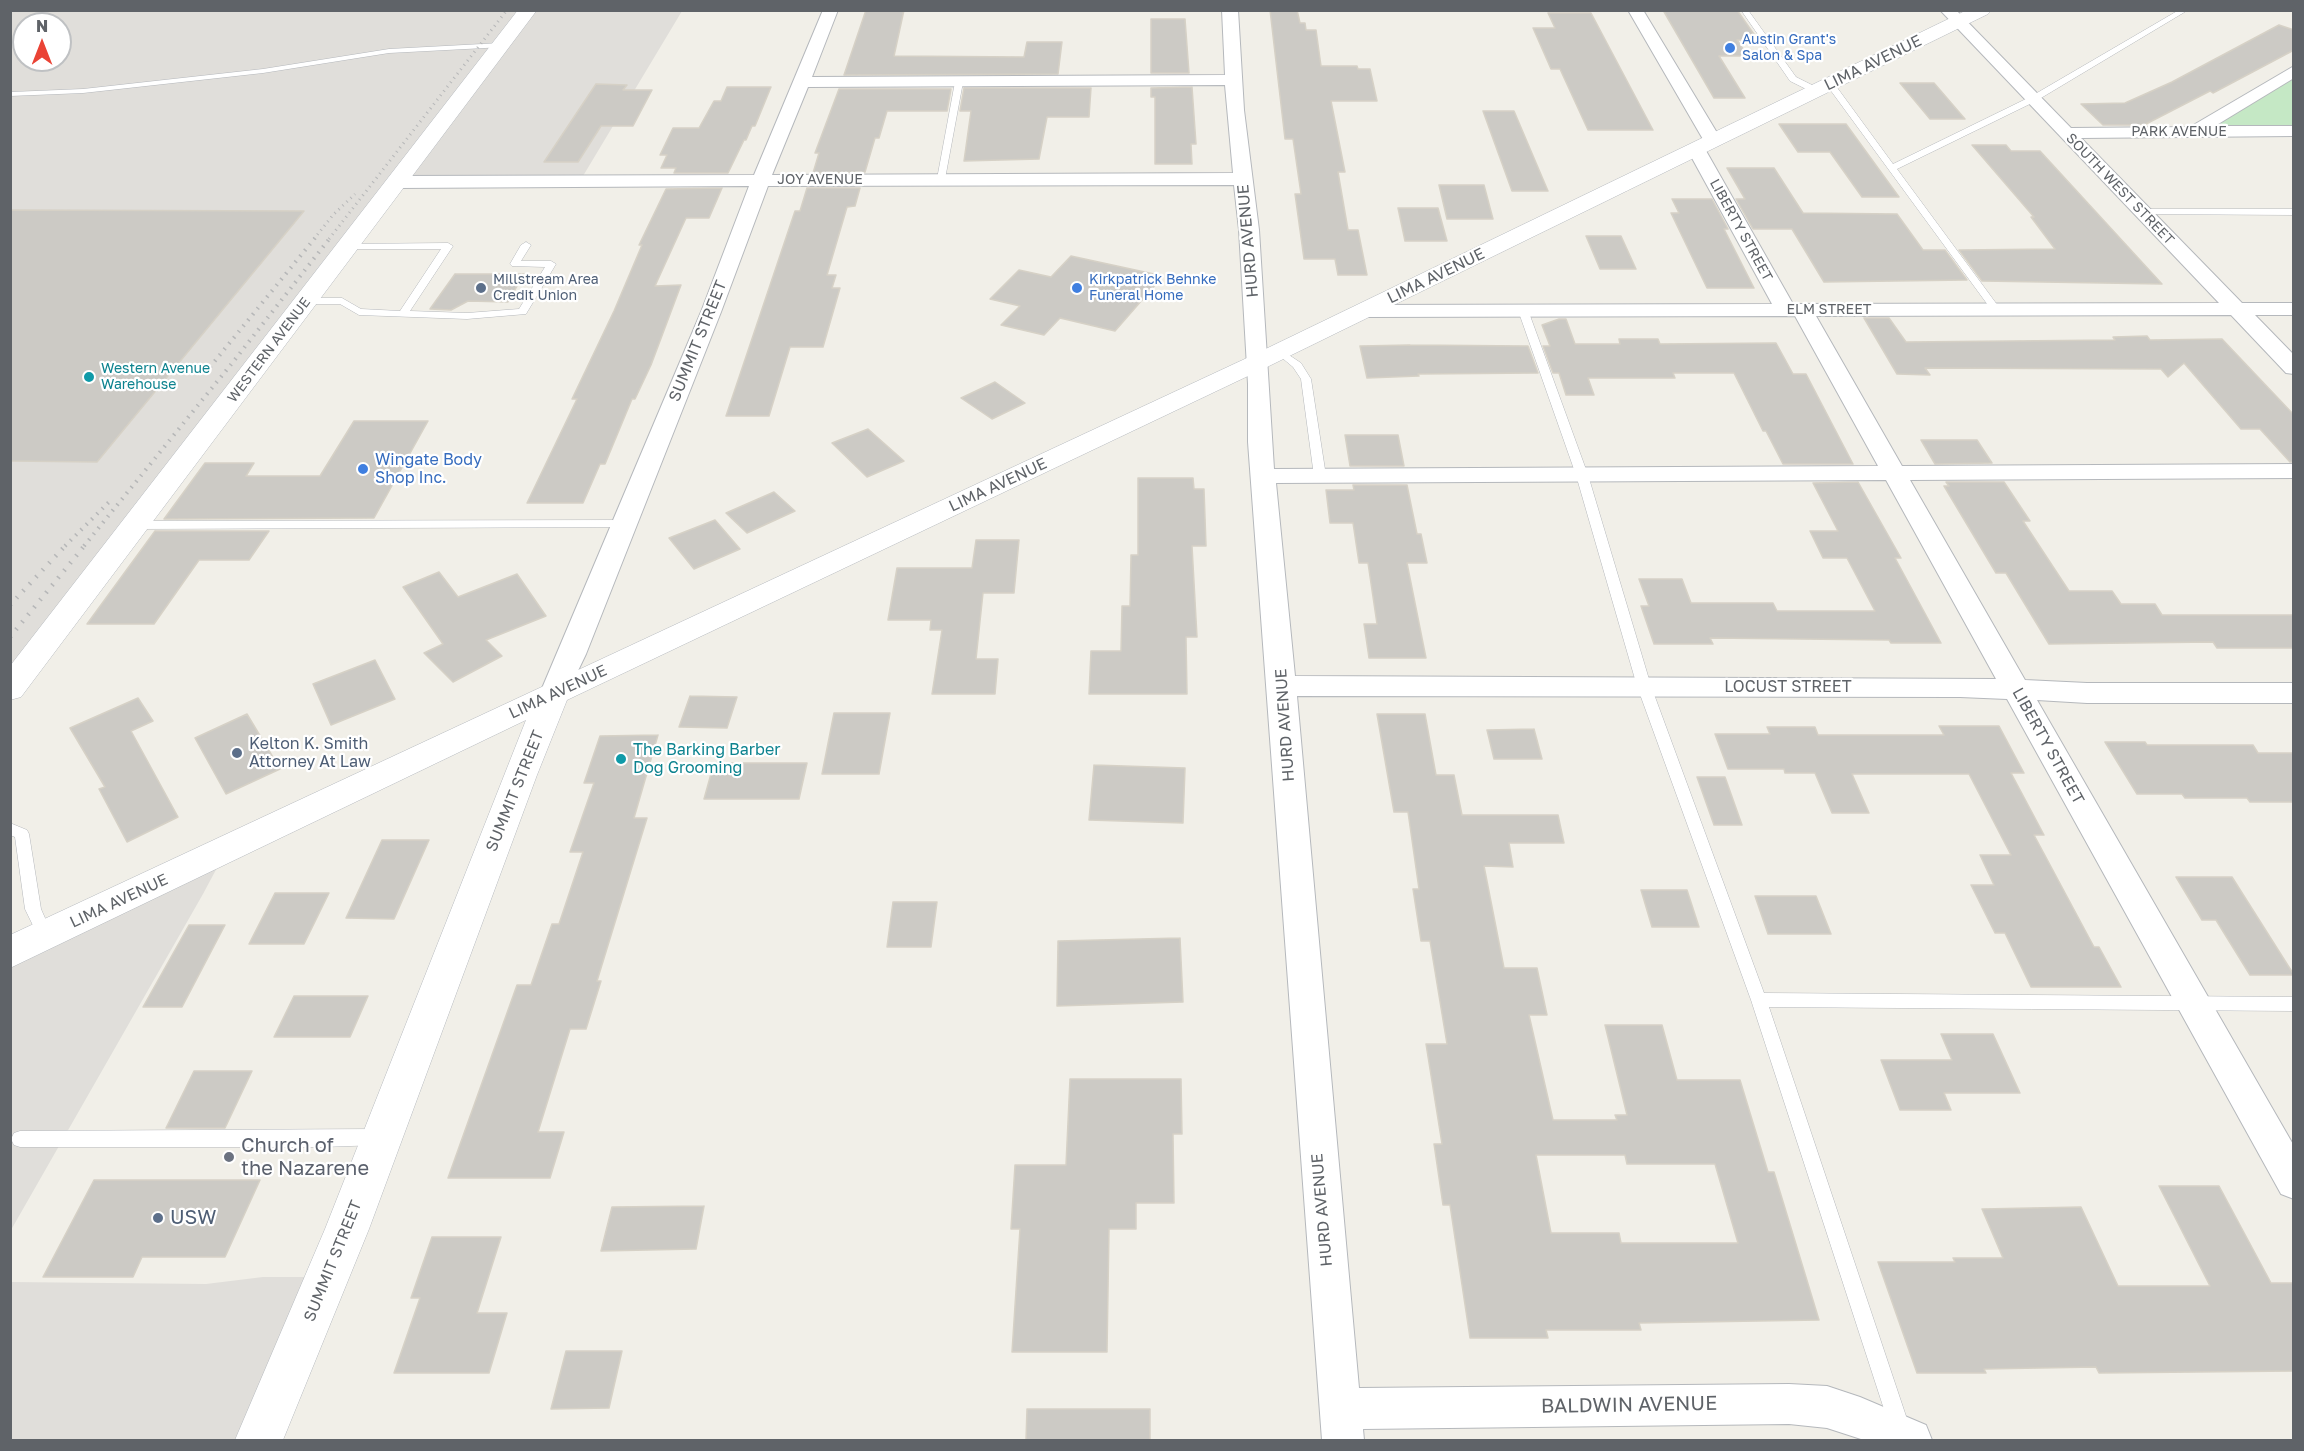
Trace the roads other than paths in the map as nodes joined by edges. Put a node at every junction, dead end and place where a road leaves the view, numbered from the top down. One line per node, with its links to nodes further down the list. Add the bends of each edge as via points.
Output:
1 (528, 10): 9 (main road, WESTERN AVENUE)
2 (831, 10): 12 (street, SUMMIT STREET)
3 (1230, 10): 11 (street, HURD AVENUE)
4 (1635, 10): 20 (street, LIBERTY STREET)
5 (1744, 10): 14 (lane, via 1792,79)
6 (1982, 10): 8 (main road, LIMA AVENUE)
7 (2185, 10): 16 (lane)
8 (1953, 16): 14 (main road, LIMA AVENUE); 16 (street, SOUTH WEST STREET)
9 (501, 45): 15 (lane, via 389,51 263,71 83,91); 25 (main road, WESTERN AVENUE)
10 (2294, 70): 17 (street)
11 (1235, 80): 13 (street); 22 (street, HURD AVENUE)
12 (802, 82): 13 (street); 23 (street, SUMMIT STREET)
13 (959, 82): 24 (lane)
14 (1824, 87): 20 (main road, LIMA AVENUE); 21 (lane)
15 (11, 94)
16 (2032, 99): 19 (street, SOUTH WEST STREET); 21 (lane)
17 (2194, 132): 18 (street, PARK AVENUE); 19 (street, PARK AVENUE)
18 (2294, 132)
19 (2065, 133): 26 (street, SOUTH WEST STREET)
20 (1705, 145): 35 (street, LIBERTY STREET); 36 (main road, LIMA AVENUE)
21 (1892, 168): 31 (lane)
22 (1243, 179): 24 (street, JOY AVENUE); 38 (street, HURD AVENUE)
23 (760, 180): 24 (street, JOY AVENUE); 25 (street, JOY AVENUE); 45 (street, SUMMIT STREET, via 711,312)
24 (941, 180)
25 (398, 182): 29 (main road, WESTERN AVENUE)
26 (2143, 212): 27 (lane); 32 (street, SOUTH WEST STREET)
27 (2294, 212)
28 (526, 245): 37 (lane, via 515,264 551,264 522,312 467,316)
29 (349, 246): 30 (main road, WESTERN AVENUE); 37 (lane, via 448,246)
30 (307, 301): 37 (lane, via 342,301 359,312); 46 (main road, WESTERN AVENUE)
31 (1995, 309): 32 (street, ELM STREET); 35 (street, ELM STREET)
32 (2238, 309): 33 (street, ELM STREET); 39 (street, SOUTH WEST STREET)
33 (2294, 309)
34 (1523, 310): 35 (street, ELM STREET); 36 (street, ELM STREET); 42 (lane)
35 (1794, 310): 41 (street, LIBERTY STREET)
36 (1365, 311): 38 (main road, LIMA AVENUE)
37 (403, 314)
38 (1269, 357): 43 (street, HURD AVENUE); 44 (lane, via 1297,365 1306,379); 51 (main road, LIMA AVENUE)
39 (2294, 368)
40 (2294, 471): 41 (street)
41 (1895, 474): 42 (street); 50 (street, LIBERTY STREET)
42 (1582, 475): 44 (street); 48 (lane)
43 (1263, 476): 44 (street); 47 (street, HURD AVENUE)
44 (1320, 476)
45 (623, 524): 46 (lane); 51 (street, SUMMIT STREET)
46 (136, 525): 49 (main road, WESTERN AVENUE)
47 (1282, 686): 48 (street, LOCUST STREET); 62 (street, HURD AVENUE)
48 (1644, 686): 50 (street, LOCUST STREET); 56 (lane)
49 (10, 689)
50 (2016, 690): 52 (street, LOCUST STREET); 58 (street, LIBERTY STREET)
51 (554, 693): 54 (main road, LIMA AVENUE); 59 (main road, SUMMIT STREET)
52 (2294, 693)
53 (10, 828): 54 (lane, via 22,834 33,909)
54 (45, 936): 55 (main road, LIMA AVENUE)
55 (10, 953)
56 (1759, 1000): 58 (lane); 63 (lane)
57 (2294, 1004): 58 (lane)
58 (2194, 1005): 61 (street, LIBERTY STREET)
59 (381, 1137): 60 (lane); 64 (main road, SUMMIT STREET)
60 (20, 1139)
61 (2294, 1182)
62 (1341, 1425): 63 (street, BALDWIN AVENUE, via 1789,1404 1827,1407)
63 (1906, 1439)
64 (259, 1440)

